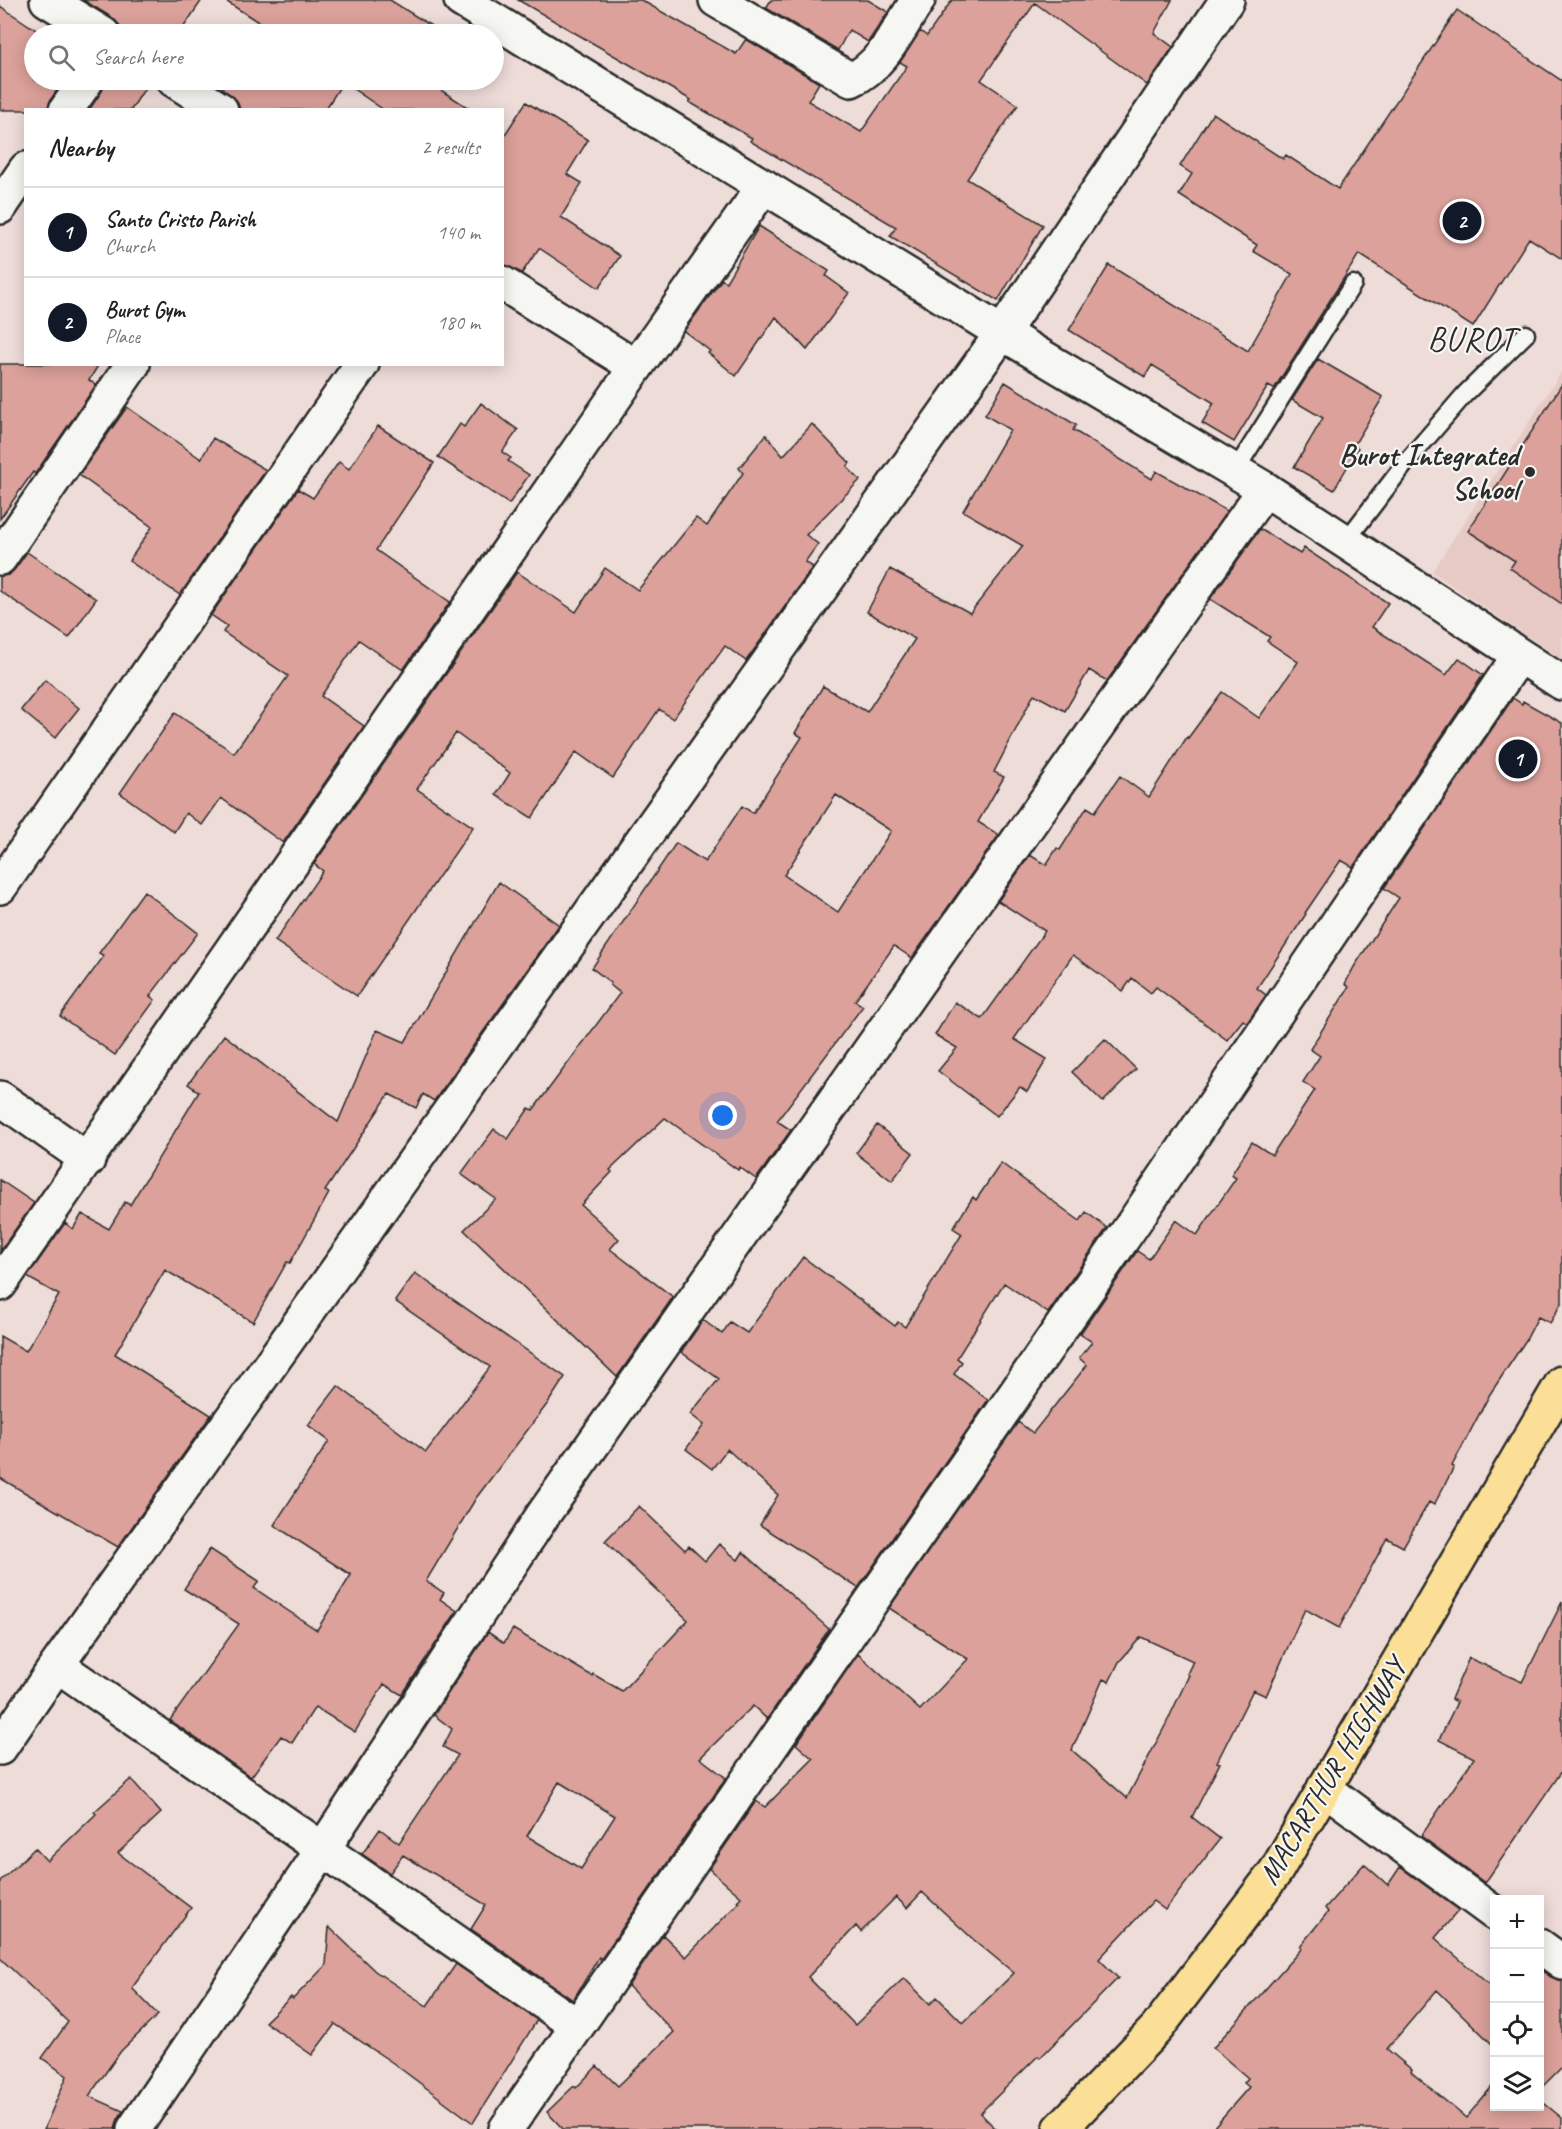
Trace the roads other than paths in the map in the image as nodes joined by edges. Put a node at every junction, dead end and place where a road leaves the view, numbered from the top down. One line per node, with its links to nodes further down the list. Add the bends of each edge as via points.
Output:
1 (47, 0): 6 (street)
2 (461, 0): 7 (street)
3 (716, 0): 4 (street, via 851,81 876,63)
4 (918, 0)
5 (1227, 0): 18 (street)
6 (86, 24)
7 (500, 24)
8 (504, 26): 14 (street)
9 (80, 90): 11 (street)
10 (190, 90): 12 (street)
11 (67, 108)
12 (218, 108)
13 (24, 172): 15 (street)
14 (764, 186): 18 (street); 22 (street)
15 (0, 207)
16 (504, 284): 22 (street)
17 (1353, 284): 23 (lane)
18 (1002, 333): 23 (street); 34 (street)
19 (1526, 334): 25 (lane, via 1458,402)
20 (132, 366): 26 (street)
21 (361, 366): 29 (street)
22 (636, 367): 31 (street)
23 (1235, 471): 24 (street)
24 (1265, 489): 25 (street); 37 (street, via 543,1515)
25 (1345, 542): 27 (street)
26 (0, 558)
27 (1519, 656): 28 (street); 41 (street, via 1130,1228)
28 (1562, 683)
29 (0, 887)
30 (0, 1098): 31 (street)
31 (88, 1160): 32 (street)
32 (0, 1284)
33 (1562, 1383): 36 (highway, MACARTHUR HIGHWAY)
34 (57, 1665): 35 (street); 37 (street)
35 (0, 1748)
36 (1324, 1788): 38 (street); 44 (highway, MACARTHUR HIGHWAY, via 1276,1871 1157,2028)
37 (323, 1849): 41 (street); 42 (street)
38 (1490, 1910)
39 (1543, 1949): 40 (street)
40 (1562, 1962)
41 (576, 2025): 43 (street)
42 (134, 2129)
43 (506, 2129)
44 (1060, 2129)

